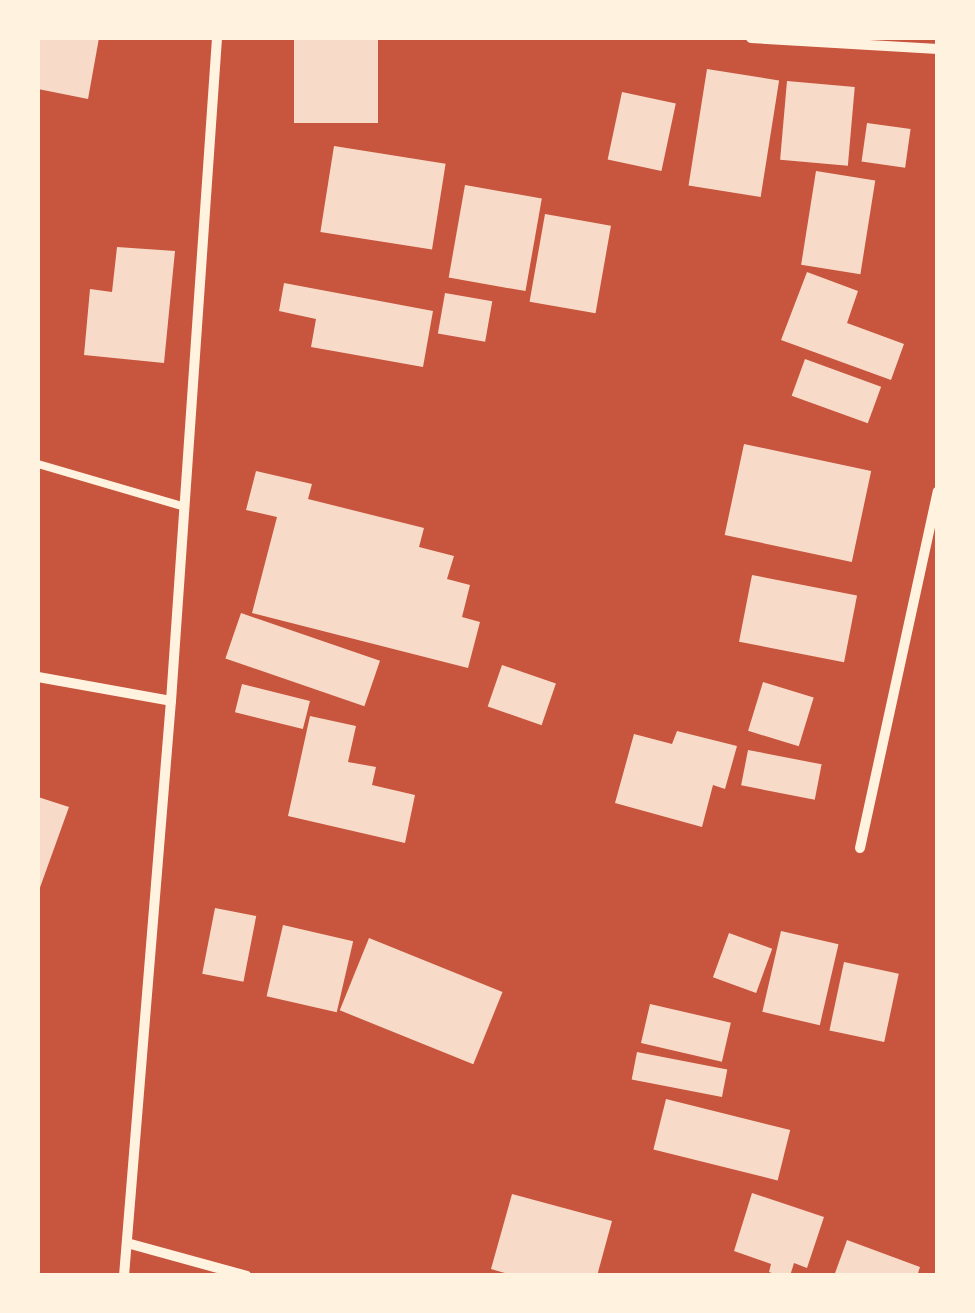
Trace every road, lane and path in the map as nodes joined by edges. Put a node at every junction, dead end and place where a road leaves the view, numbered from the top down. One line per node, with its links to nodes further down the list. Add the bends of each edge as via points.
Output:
1 (218, 38): 6 (street)
2 (751, 38): 3 (street)
3 (938, 49)
4 (38, 464): 6 (lane)
5 (938, 491): 9 (street)
6 (185, 507): 8 (street)
7 (38, 677): 8 (street)
8 (172, 701): 10 (street)
9 (860, 848)
10 (127, 1243): 11 (street); 12 (street)
11 (124, 1276)
12 (247, 1276)

